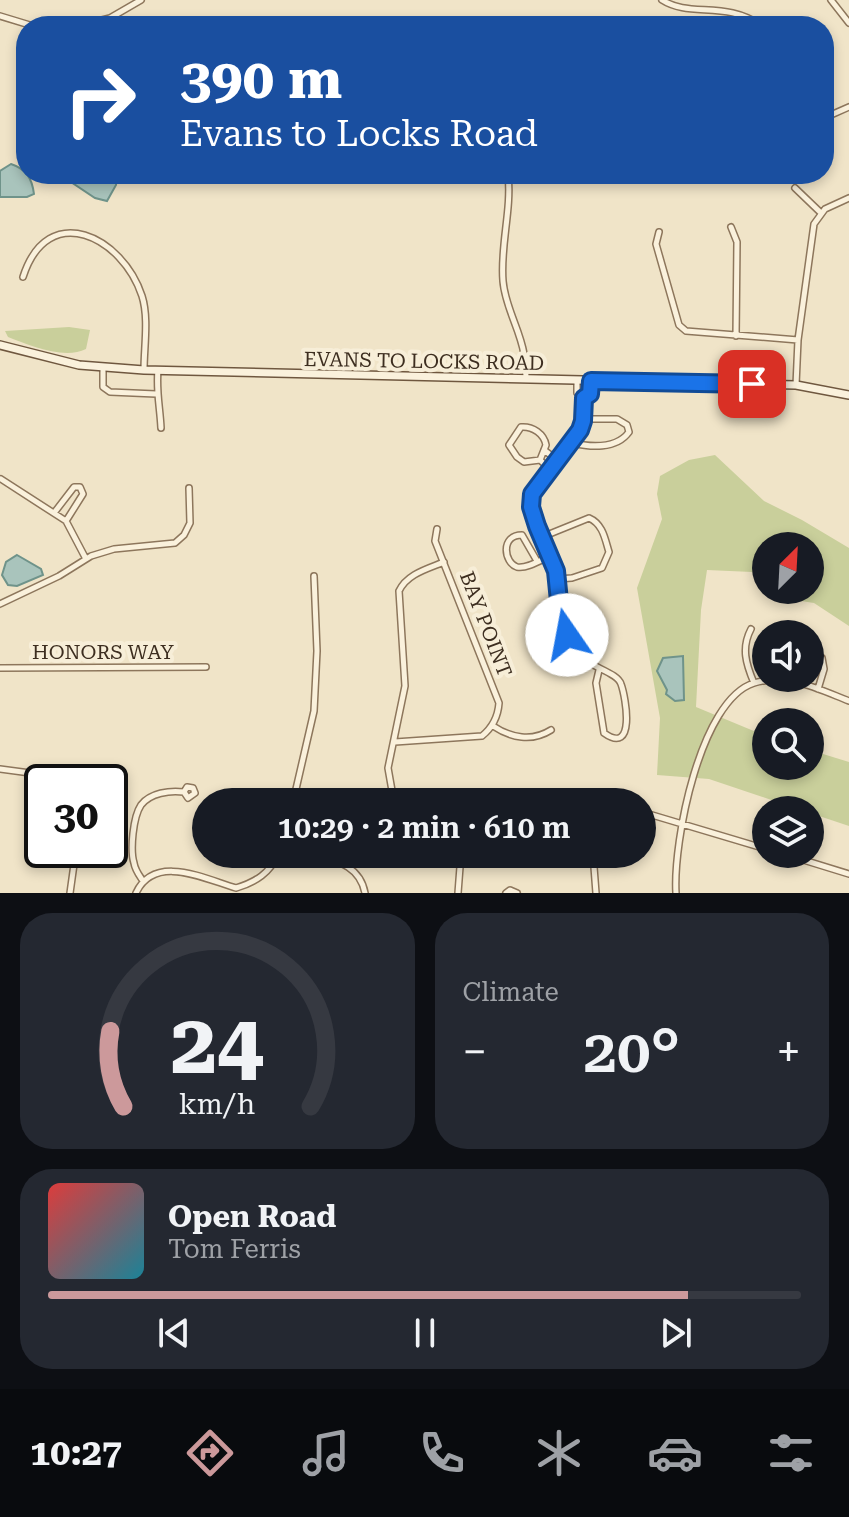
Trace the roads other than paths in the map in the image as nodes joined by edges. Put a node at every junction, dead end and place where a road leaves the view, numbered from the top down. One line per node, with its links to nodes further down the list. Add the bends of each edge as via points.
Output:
1 (141, 0): 4 (street)
2 (662, 0): 5 (street, via 674,7)
3 (831, 0): 6 (street)
4 (113, 16)
5 (744, 16)
6 (849, 23)
7 (509, 184): 20 (street, via 502,276 524,352)
8 (795, 188): 10 (street)
9 (849, 198): 10 (street)
10 (821, 212): 15 (street, via 811,237)
11 (731, 227): 14 (street, via 737,242)
12 (659, 232): 14 (street, via 656,244 679,325 695,334)
13 (23, 277): 18 (street, via 46,241 76,233 94,236 130,272 142,298)
14 (736, 336): 15 (street)
15 (798, 340): 23 (street)
16 (0, 345): 17 (street, EVANS TO LOCKS ROAD)
17 (103, 367): 18 (street, EVANS TO LOCKS ROAD); 24 (street, via 103,387 110,392)
18 (144, 370): 19 (street, EVANS TO LOCKS ROAD)
19 (158, 370): 20 (street, EVANS TO LOCKS ROAD); 24 (street)
20 (526, 379): 21 (street, EVANS TO LOCKS ROAD)
21 (577, 381): 22 (street, EVANS TO LOCKS ROAD); 26 (street, via 577,393)
22 (591, 381): 23 (street, EVANS TO LOCKS ROAD); 26 (street, via 590,394)
23 (796, 385): 25 (street, EVANS TO LOCKS ROAD)
24 (156, 394): 28 (street)
25 (849, 395)
26 (584, 398): 27 (street)
27 (583, 419): 29 (street); 29 (street, via 617,419 629,432 602,446)
28 (161, 428)
29 (571, 443): 32 (street)
30 (544, 450): 31 (street); 31 (street, via 544,437 526,427 509,445 524,462); 32 (street)
31 (540, 460): 33 (street)
32 (557, 460): 33 (street)
33 (550, 469): 39 (street, via 532,494)
34 (1, 479): 36 (street)
35 (189, 488): 41 (street, via 190,523 175,543 114,549)
36 (54, 513): 37 (street); 37 (street, via 74,487 80,487 83,494)
37 (66, 521): 41 (street)
38 (437, 529): 43 (street, BAY POINT, via 435,541)
39 (542, 537): 40 (street); 45 (street, via 589,518 603,533 609,552 602,568)
40 (550, 556): 42 (street); 45 (street)
41 (86, 559): 46 (street)
42 (537, 561): 42 (street, via 516,567 507,541 522,535)
43 (444, 562): 57 (street, BAY POINT, via 499,703); 59 (street, via 410,577 399,591 405,686)
44 (314, 576): 62 (street, via 314,711)
45 (557, 579): 48 (street)
46 (0, 604)
47 (751, 629): 53 (street, via 745,656)
48 (567, 635): 49 (street); 49 (street, via 549,641 549,649 556,654)
49 (574, 651): 52 (street)
50 (206, 667): 51 (street, HONORS WAY)
51 (0, 668)
52 (599, 670): 52 (street, via 596,683 604,733 621,738 627,726 623,688 619,678)
53 (752, 677)
54 (752, 684): 66 (street, via 732,697 713,722)
55 (824, 691): 56 (street)
56 (849, 701)
57 (492, 725): 58 (street, via 516,737 542,736); 59 (street, via 471,739)
58 (551, 730)
59 (395, 742): 63 (street, via 388,768)
60 (0, 769): 61 (street)
61 (24, 772)
62 (296, 788)
63 (392, 788)
64 (184, 792): 75 (street, via 160,794 141,805 133,861)
65 (656, 816): 66 (street)
66 (682, 824): 67 (street); 84 (street)
67 (752, 845)
68 (824, 866): 74 (street)
69 (73, 868): 77 (street)
70 (270, 868): 76 (street)
71 (349, 868): 79 (street)
72 (460, 868): 80 (street)
73 (594, 868): 83 (street)
74 (849, 874)
75 (143, 881): 76 (street, via 154,873 179,871); 78 (street)
76 (237, 891)
77 (70, 893)
78 (136, 893)
79 (365, 893)
80 (458, 893)
81 (506, 893): 82 (street)
82 (517, 893)
83 (596, 893)
84 (676, 893)

